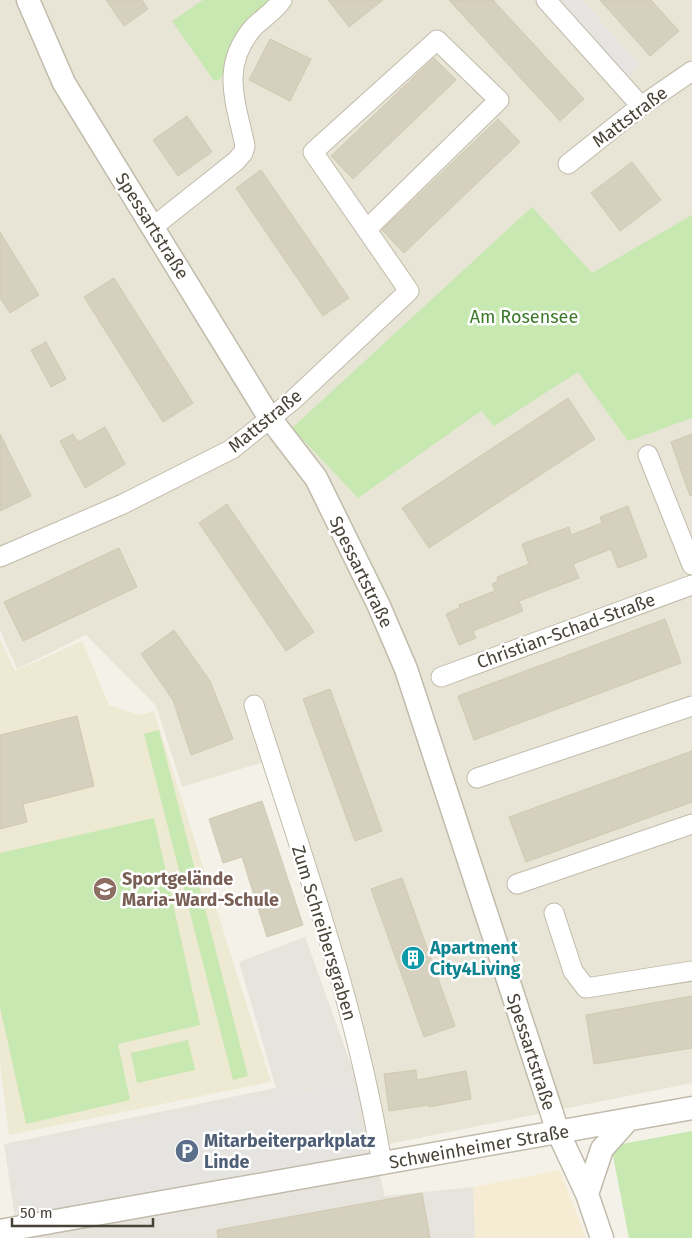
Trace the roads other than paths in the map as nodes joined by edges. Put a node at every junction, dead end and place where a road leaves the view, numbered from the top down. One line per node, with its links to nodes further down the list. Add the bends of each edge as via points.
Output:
1 (28, 0): 7 (street, Spessartstraße, via 64,83)
2 (282, 0): 7 (street, via 241,43 232,76 232,94 245,146 243,153 236,162)
3 (546, 0): 5 (street)
4 (692, 71): 5 (street, Mattstraße)
5 (641, 106): 6 (street, Mattstraße)
6 (568, 164)
7 (153, 227): 9 (street, Spessartstraße)
8 (367, 229): 8 (street, Mattstraße, via 313,152 437,40 499,100); 9 (street, Mattstraße, via 409,292 293,400)
9 (269, 417): 11 (street, Mattstraße, via 232,449 123,504); 24 (street, Spessartstraße, via 316,478 406,669)
10 (648, 455): 12 (street)
11 (0, 557)
12 (692, 564)
13 (692, 585): 14 (street, Christian-Schad-Straße)
14 (441, 677)
15 (254, 705): 25 (street, Zum Schreibersgraben, via 338,969)
16 (692, 706): 17 (street)
17 (477, 778)
18 (692, 824): 19 (street)
19 (517, 884)
20 (554, 913): 21 (street, via 573,971 586,988)
21 (692, 971)
22 (692, 1108): 23 (street, Schweinheimer Straße)
23 (628, 1120): 24 (street, Schweinheimer Straße); 26 (street, via 602,1149)
24 (558, 1132): 25 (street, Schweinheimer Straße); 26 (street, Spessartstraße)
25 (382, 1164): 27 (street, Schweinheimer Straße)
26 (587, 1194): 28 (street, Spessartstraße)
27 (0, 1231)
28 (602, 1238)

